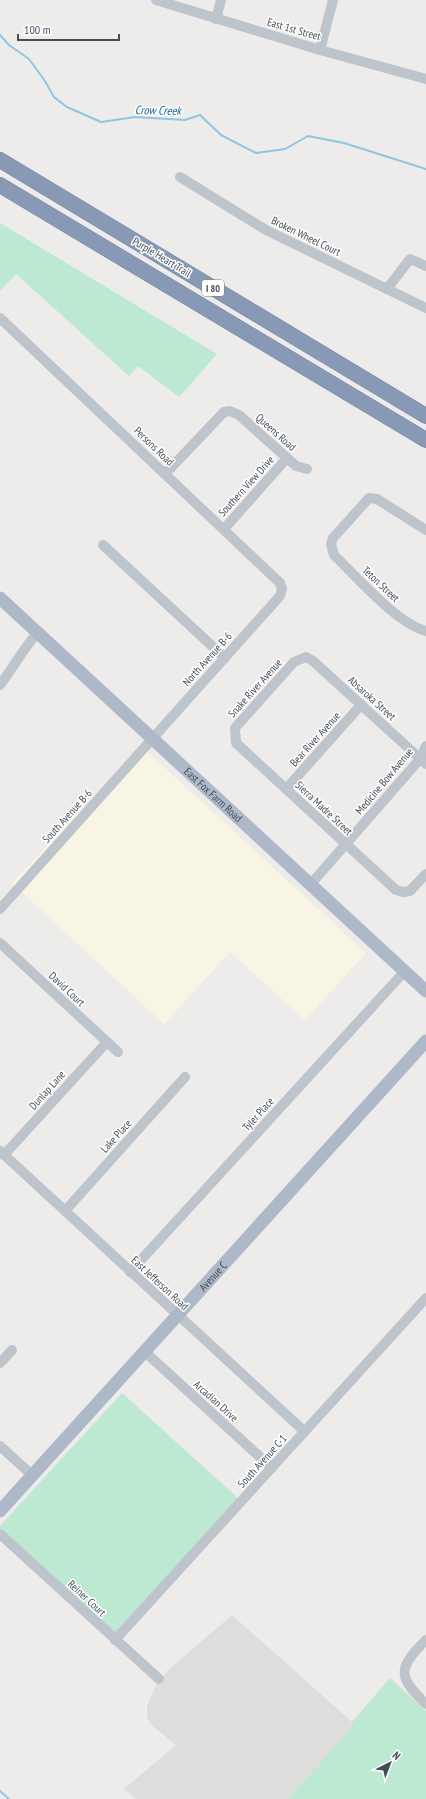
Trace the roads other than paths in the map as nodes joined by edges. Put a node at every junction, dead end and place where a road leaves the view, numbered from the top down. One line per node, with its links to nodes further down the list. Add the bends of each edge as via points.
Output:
1 (156, 0): 4 (street, East 1st Street)
2 (221, 0): 4 (street)
3 (333, 0): 5 (street)
4 (216, 19): 5 (street, East 1st Street)
5 (320, 50): 6 (street, East 1st Street)
6 (426, 79)
7 (0, 154): 11 (highway)
8 (0, 160): 11 (highway, Purple Heart Trail / I 80)
9 (180, 177): 13 (street, Broken Wheel Court, via 266,230)
10 (0, 185): 17 (highway, Purple Heart Trail / I 80)
11 (70, 201): 16 (highway, Purple Heart Trail / I 80)
12 (426, 266): 13 (street, via 410,259)
13 (387, 290): 14 (street, Broken Wheel Court)
14 (426, 308)
15 (0, 318): 20 (street, Persons Road)
16 (426, 416)
17 (426, 440)
18 (287, 458): 19 (street, Queens Road, via 296,466); 20 (street, Queens Road, via 239,415 230,411 224,412); 21 (street, Southern View Drive)
19 (307, 469)
20 (166, 474): 21 (street, Persons Road)
21 (224, 529): 24 (street, Persons Road, via 280,582)
22 (426, 530): 26 (street, Teton Street, via 377,499 369,498 331,544 334,555 401,619)
23 (103, 545): 29 (street)
24 (280, 596): 29 (street, North Avenue B-6)
25 (0, 598): 27 (main road, East Fox Farm Road)
26 (426, 630)
27 (38, 632): 30 (street, via 26,645); 32 (main road, East Fox Farm Road)
28 (306, 657): 31 (street, Absaroka Street); 33 (street, Snake River Avenue, via 294,662 235,728)
29 (225, 658): 32 (street, North Avenue B-6)
30 (0, 685)
31 (361, 705): 35 (street, Absaroka Street); 36 (street, Bear River Avenue)
32 (152, 739): 39 (main road, East Fox Farm Road); 40 (street, South Avenue B-6)
33 (236, 743): 36 (street, Sierra Madre Street)
34 (426, 746): 35 (street, Medicine Bow Avenue)
35 (423, 761): 37 (street, Medicine Bow Avenue)
36 (286, 789): 37 (street, Sierra Madre Street)
37 (346, 844): 38 (street, Sierra Madre Street, via 396,890 410,891); 39 (street, Medicine Bow Avenue)
38 (426, 874)
39 (310, 885): 42 (main road, East Fox Farm Road)
40 (0, 909)
41 (0, 943): 45 (street, David Court)
42 (404, 972): 43 (main road, East Fox Farm Road); 50 (street, Tyler Place)
43 (426, 991)
44 (426, 1041): 52 (main road, Avenue C)
45 (107, 1042): 46 (street, David Court); 48 (street, Dunlap Lane)
46 (118, 1052)
47 (185, 1077): 49 (street, Lake Place)
48 (2, 1153): 49 (street, East Jefferson Road)
49 (65, 1211): 50 (street, East Jefferson Road)
50 (130, 1272): 52 (street, East Jefferson Road)
51 (426, 1298): 56 (street, South Avenue C-1)
52 (177, 1315): 54 (main road, Avenue C); 56 (street, East Jefferson Road)
53 (12, 1350): 55 (street)
54 (144, 1351): 58 (street, Arcadian Drive); 59 (main road, Avenue C)
55 (0, 1363)
56 (304, 1431): 58 (street, South Avenue C-1)
57 (0, 1446): 59 (street)
58 (272, 1468): 62 (street, South Avenue C-1)
59 (32, 1475): 60 (main road, Avenue C)
60 (0, 1511)
61 (0, 1534): 62 (street, Reiner Court)
62 (115, 1640): 64 (street, Reiner Court)
63 (426, 1640): 65 (street, via 410,1657 404,1674 412,1690)
64 (159, 1679)
65 (426, 1704)

